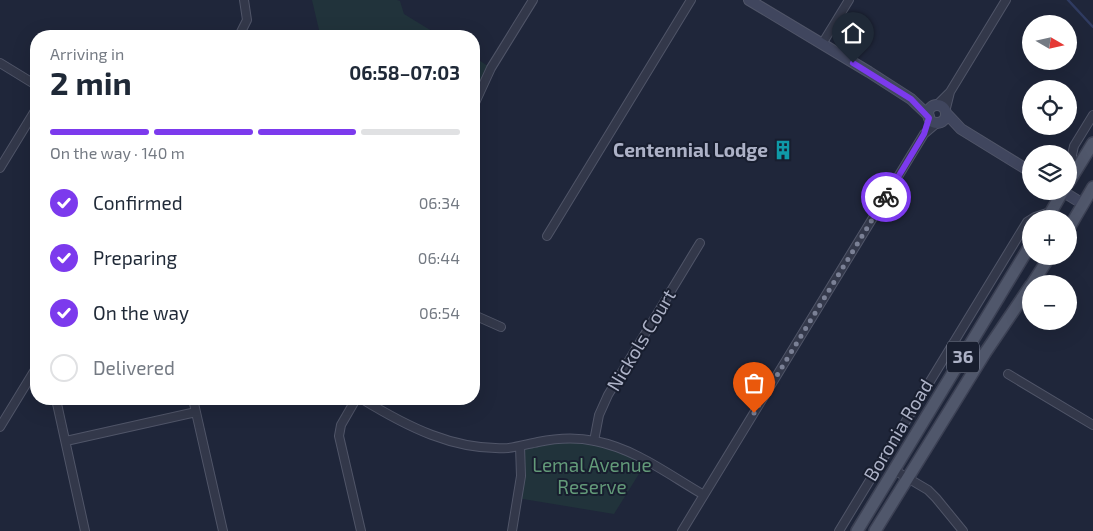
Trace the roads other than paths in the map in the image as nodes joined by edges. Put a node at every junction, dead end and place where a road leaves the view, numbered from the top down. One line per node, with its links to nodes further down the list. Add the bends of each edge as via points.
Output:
1 (244, 0): 7 (street, via 247,20)
2 (533, 0): 11 (street)
3 (691, 0): 30 (street)
4 (749, 0): 8 (street)
5 (849, 0): 8 (street)
6 (1006, 0): 12 (street)
7 (242, 30)
8 (822, 44): 13 (street)
9 (0, 63): 10 (street)
10 (30, 81)
11 (480, 92)
12 (950, 92): 14 (street); 15 (street)
13 (911, 99): 14 (street); 18 (street)
14 (935, 105): 15 (street, via 941,106); 18 (street, via 929,111)
15 (946, 113): 18 (street, via 944,119); 19 (street)
16 (1093, 115): 21 (street)
17 (30, 119): 23 (street)
18 (933, 120): 19 (street); 50 (street)
19 (961, 129): 22 (street)
20 (1093, 143): 24 (main road)
21 (1075, 145)
22 (1022, 166)
23 (0, 168)
24 (1077, 169)
25 (1093, 187): 27 (main road)
26 (1077, 200): 27 (street)
27 (1083, 204): 28 (main road)
28 (1077, 214)
29 (1022, 232): 56 (street)
30 (547, 236)
31 (700, 244): 46 (street, Nickols Court, via 608,395 599,415)
32 (1022, 259): 48 (main road, Boronia Road / 36)
33 (1022, 299): 49 (main road, Boronia Road / 36)
34 (480, 318): 35 (street)
35 (501, 328)
36 (1008, 374): 43 (street)
37 (30, 380): 44 (street)
38 (57, 405): 45 (street)
39 (194, 405): 42 (street)
40 (352, 405): 53 (street, via 340,425 339,436)
41 (373, 405): 47 (street, via 448,441 484,447)
42 (196, 412): 45 (street); 52 (street)
43 (1093, 424)
44 (0, 427)
45 (66, 441): 51 (street)
46 (594, 441): 47 (street, via 557,439); 50 (street, via 641,457)
47 (520, 446): 54 (street, via 521,476)
48 (894, 470): 49 (street); 57 (main road, Boronia Road / 36)
49 (908, 478): 58 (main road, Boronia Road / 36); 59 (street, via 932,494)
50 (704, 495): 55 (street)
51 (85, 531)
52 (223, 531)
53 (360, 531)
54 (512, 531)
55 (682, 531)
56 (839, 531)
57 (857, 531)
58 (876, 531)
59 (963, 531)

